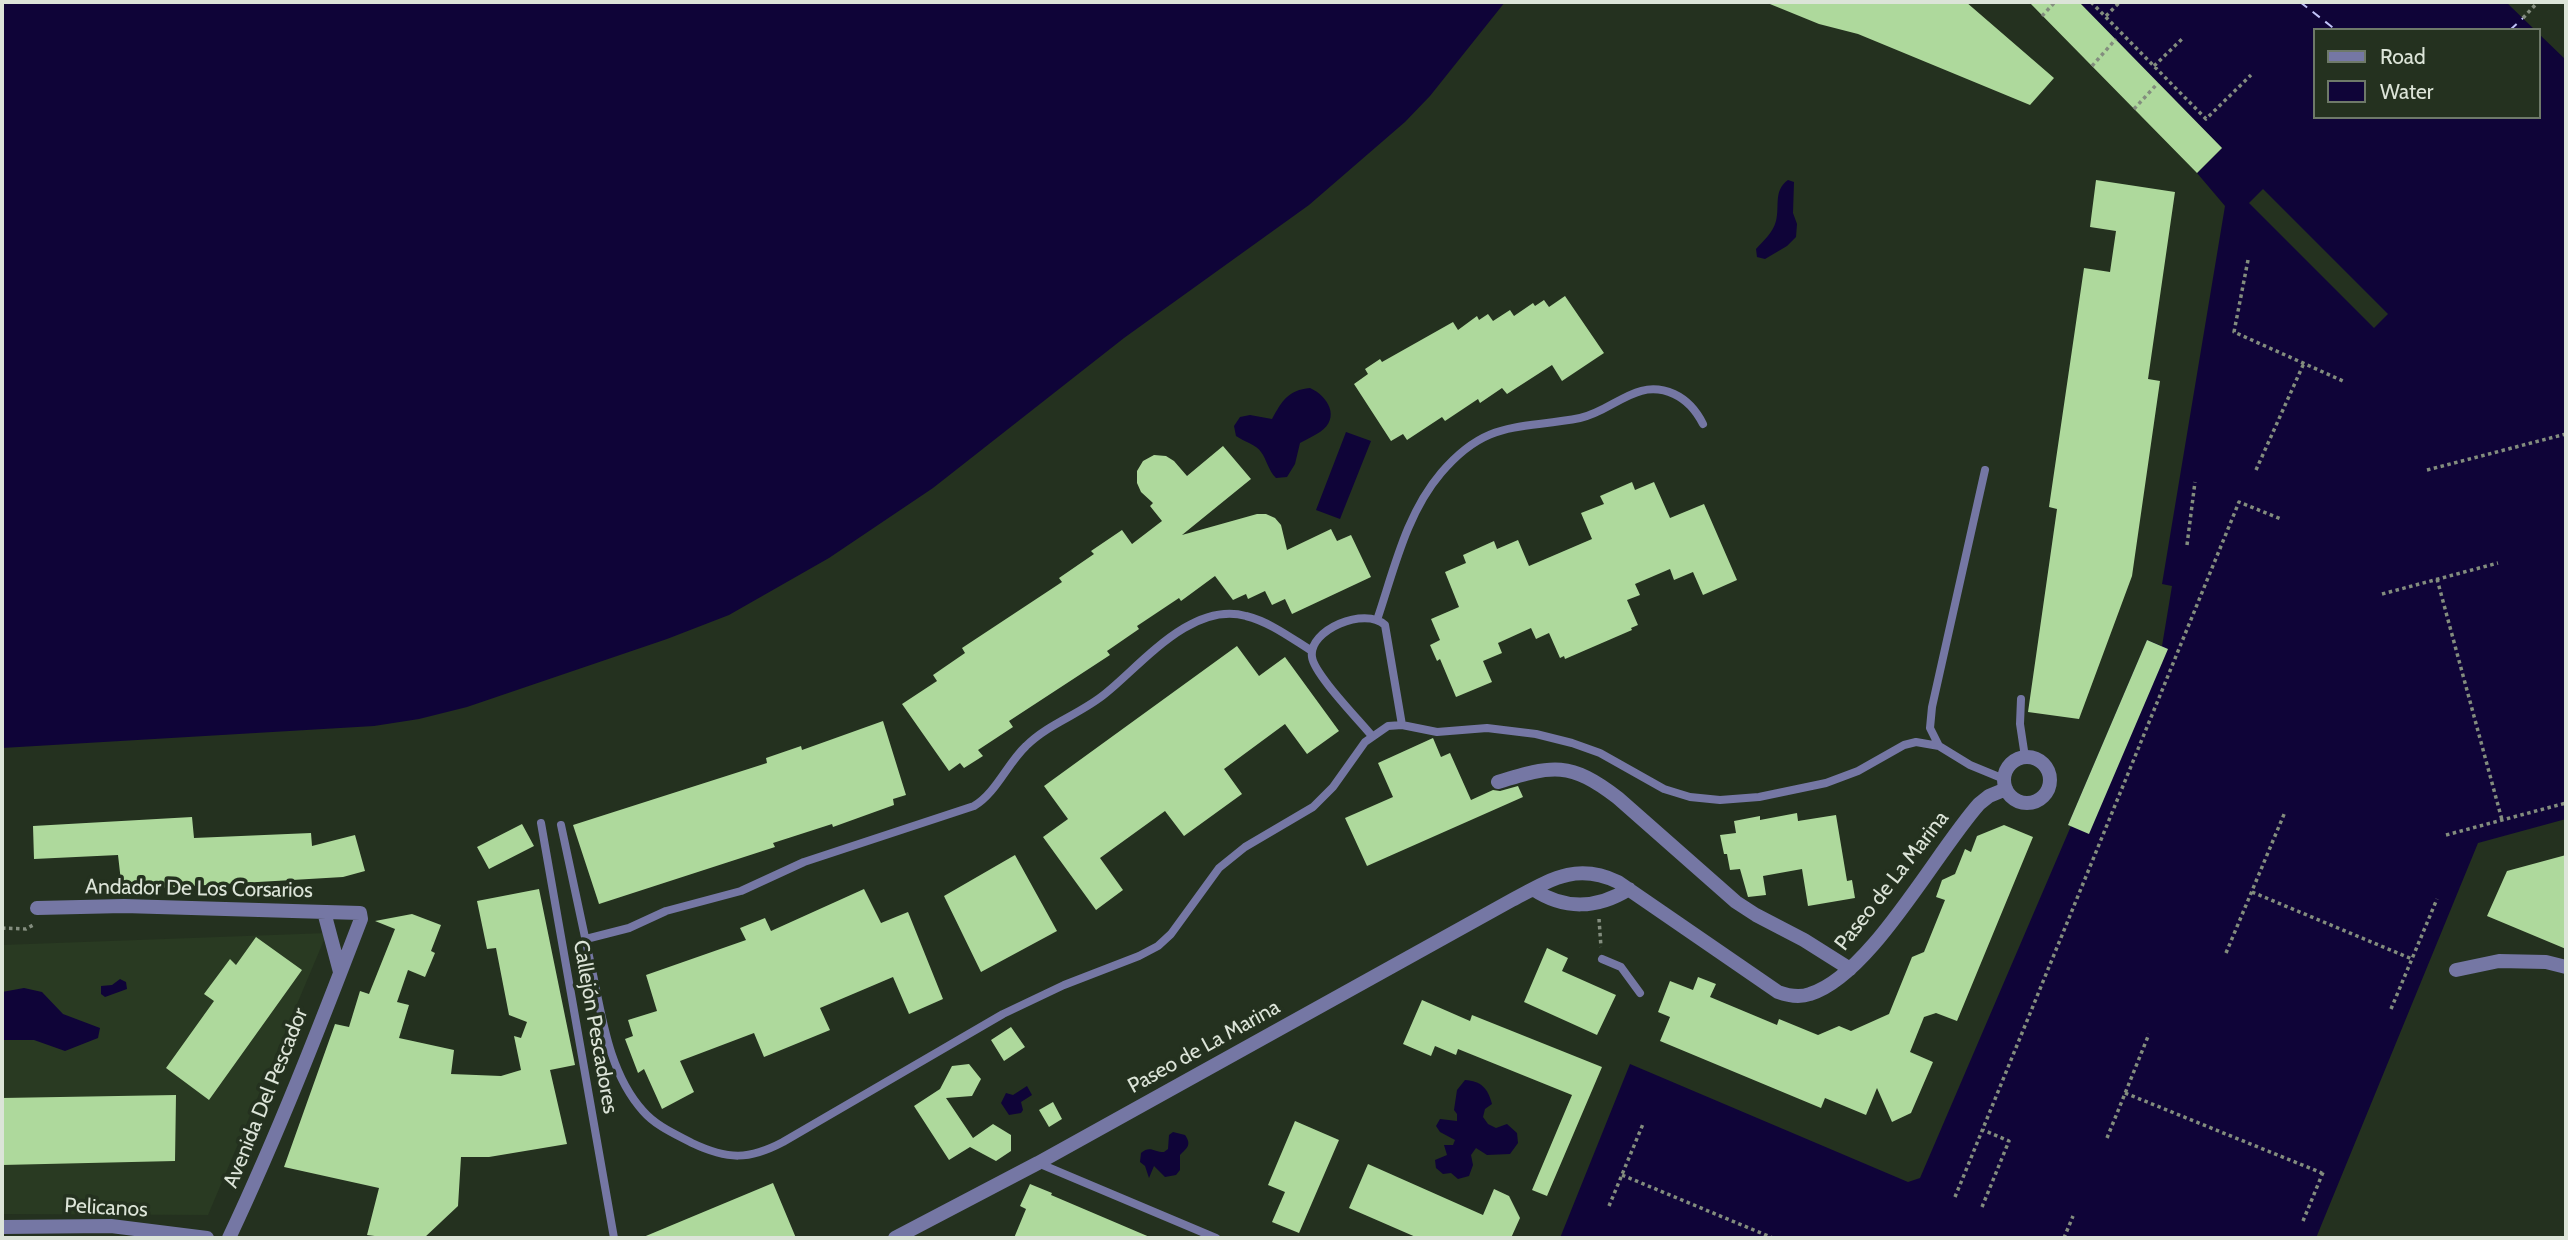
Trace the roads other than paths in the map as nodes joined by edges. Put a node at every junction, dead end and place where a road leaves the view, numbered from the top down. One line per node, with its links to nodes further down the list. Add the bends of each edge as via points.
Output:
1 (1703, 424): 3 (lane, via 1685,400 1651,389 1630,393 1589,416 1509,427 1483,438 1451,462 1425,495)
2 (1986, 470): 8 (lane, via 1932,707 1930,728)
3 (1377, 620): 4 (lane, via 1341,623 1322,636); 6 (lane, via 1385,625 1388,636)
4 (1312, 651): 7 (lane, via 1317,670); 19 (lane, via 1245,615 1221,615 1199,622 1157,646 1104,696 1036,737 977,804 804,862 741,891)
5 (2021, 699): 9 (lane)
6 (1402, 725): 7 (lane, via 1388,726); 8 (lane, via 1437,732 1504,729 1572,743 1664,789 1720,800 1826,783 1910,742)
7 (1372, 736): 19 (lane, via 1313,807 1219,868 1158,946 1003,1014 783,1142 752,1154 727,1156 700,1146 658,1124 637,1104 612,1055)
8 (1939, 746): 11 (lane)
9 (2025, 757): 11 (street, Paseo de La Marina, via 2010,764); 11 (street, via 2038,759 2047,768 2049,790 2037,801 2024,803 2015,800)
10 (1498, 782): 22 (street, via 1546,768 1575,773 1599,784 1736,902)
11 (2005, 784): 22 (street, Paseo de La Marina, via 1974,809)
12 (541, 823): 30 (lane, Callejón Pescadores)
13 (561, 825): 19 (lane)
14 (1532, 889): 15 (street, Paseo de La Marina, via 1584,872); 15 (street, via 1549,900 1581,906 1614,899); 26 (street, Paseo de La Marina)
15 (1629, 889): 22 (street, Paseo de La Marina, via 1784,994 1818,991)
16 (37, 908): 17 (street, Andador De Los Corsarios)
17 (324, 912): 18 (street, Andador De Los Corsarios); 24 (street)
18 (360, 913): 24 (street, Avenida Del Pescador)
19 (586, 939)
20 (1602, 959): 25 (lane, via 1620,967)
21 (2566, 967): 23 (street, via 2499,961)
22 (1850, 969)
23 (2456, 970)
24 (340, 972): 29 (street, Avenida Del Pescador, via 260,1173)
25 (1640, 993)
26 (1038, 1163): 31 (street, Paseo de La Marina); 32 (lane)
27 (2, 1227): 28 (street, Pelicanos, via 111,1226)
28 (207, 1238)
29 (229, 1238)
30 (614, 1238)
31 (895, 1238)
32 (1216, 1238)

